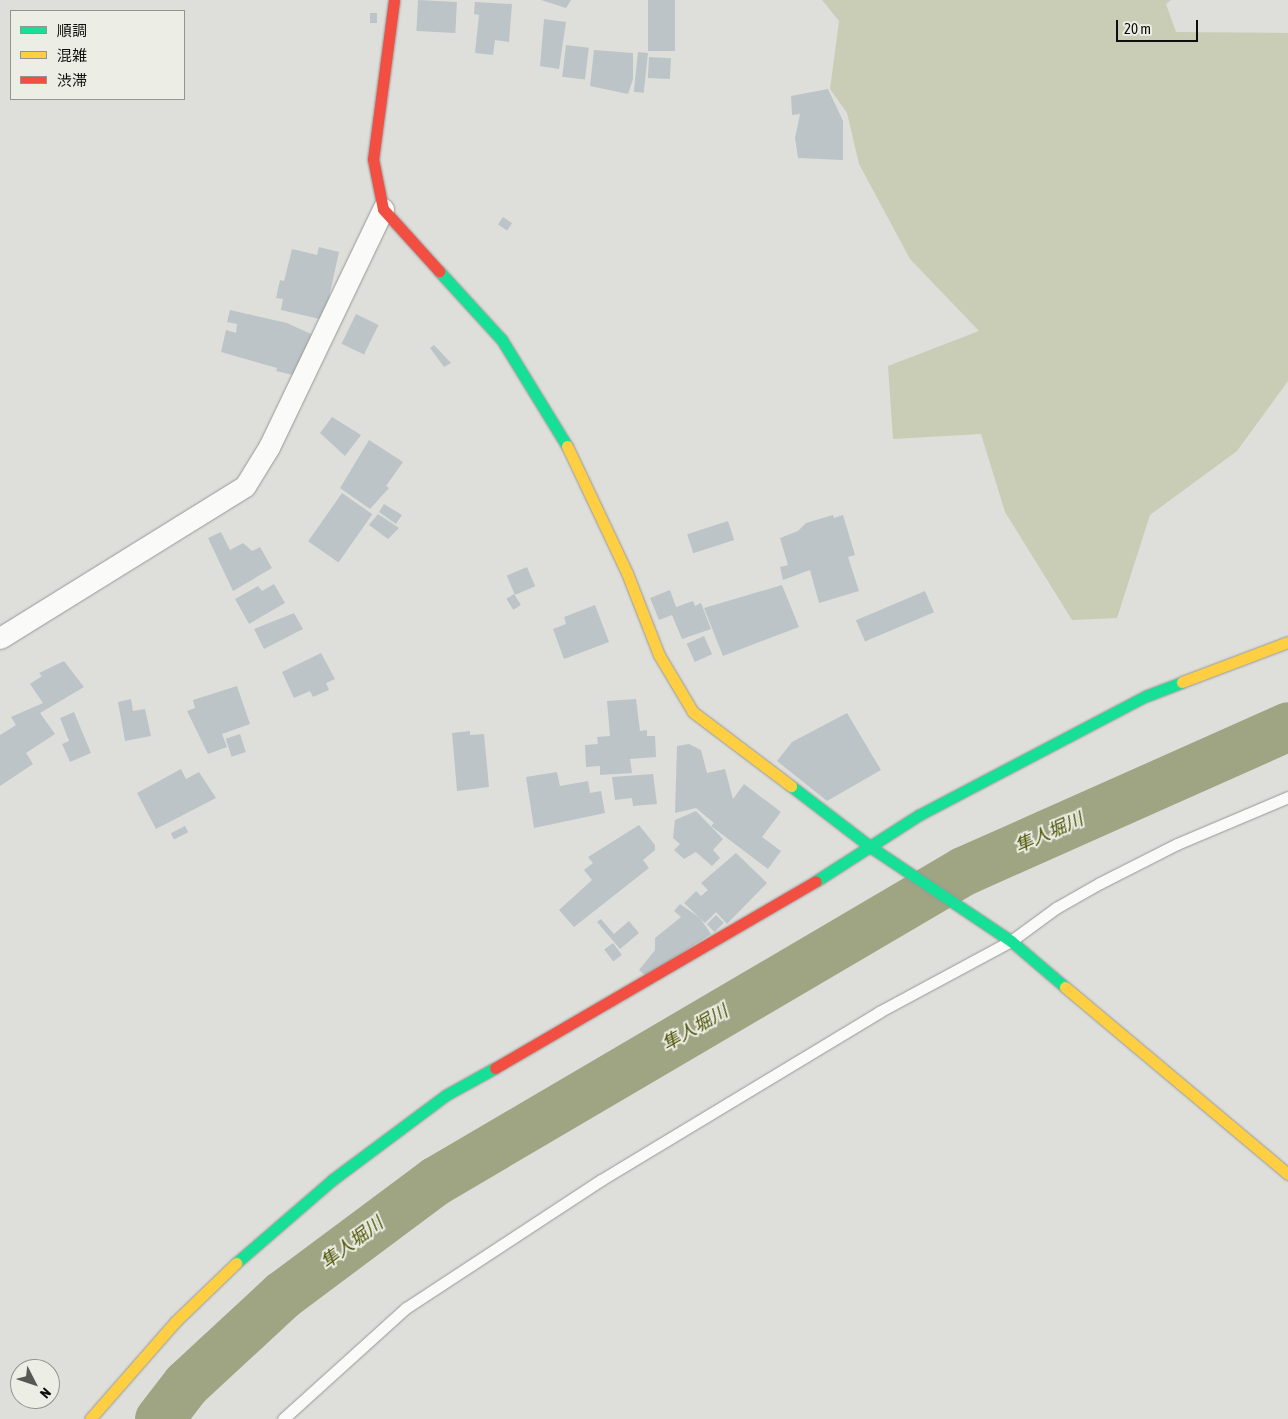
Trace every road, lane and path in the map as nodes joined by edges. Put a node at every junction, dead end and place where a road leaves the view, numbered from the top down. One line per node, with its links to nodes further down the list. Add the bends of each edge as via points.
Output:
1 (394, 0): 2 (street, via 373,159)
2 (383, 209): 3 (street, via 269,447 245,486); 6 (street, via 502,340 561,434 627,573 659,655 693,712)
3 (0, 638)
4 (1288, 642): 6 (street, via 1146,696 919,815)
5 (1288, 797): 7 (lane, via 1177,844 1100,882 1056,908)
6 (872, 848): 7 (street); 9 (street, via 595,1013 446,1095 332,1180 225,1272 175,1322)
7 (1011, 941): 8 (street); 10 (lane, via 880,1012 728,1102 452,1277 406,1308)
8 (1288, 1174)
9 (90, 1419)
10 (283, 1419)

